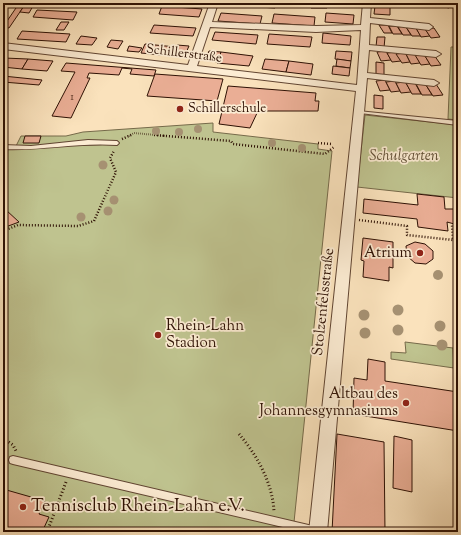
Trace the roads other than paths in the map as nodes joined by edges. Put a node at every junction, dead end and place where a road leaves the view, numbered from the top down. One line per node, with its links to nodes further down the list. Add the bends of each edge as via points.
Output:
1 (214, 3): 3 (street)
2 (367, 3): 4 (street, Stolzenfelsstraße)
3 (206, 24): 4 (street, via 316,29); 9 (street)
4 (365, 24): 5 (street); 7 (street, Stolzenfelsstraße)
5 (430, 27)
6 (3, 46): 9 (street, Schillerstraße)
7 (364, 47): 8 (street); 10 (street, Stolzenfelsstraße)
8 (436, 54)
9 (192, 68): 12 (street, Schillerstraße)
10 (362, 76): 11 (street); 12 (street, Stolzenfelsstraße)
11 (434, 83)
12 (362, 89): 13 (street, Stolzenfelsstraße)
13 (360, 112): 14 (lane); 18 (street, Stolzenfelsstraße)
14 (458, 123)
15 (117, 143): 16 (lane, via 92,141 22,149)
16 (3, 147)
17 (13, 460): 18 (lane)
18 (318, 532)

